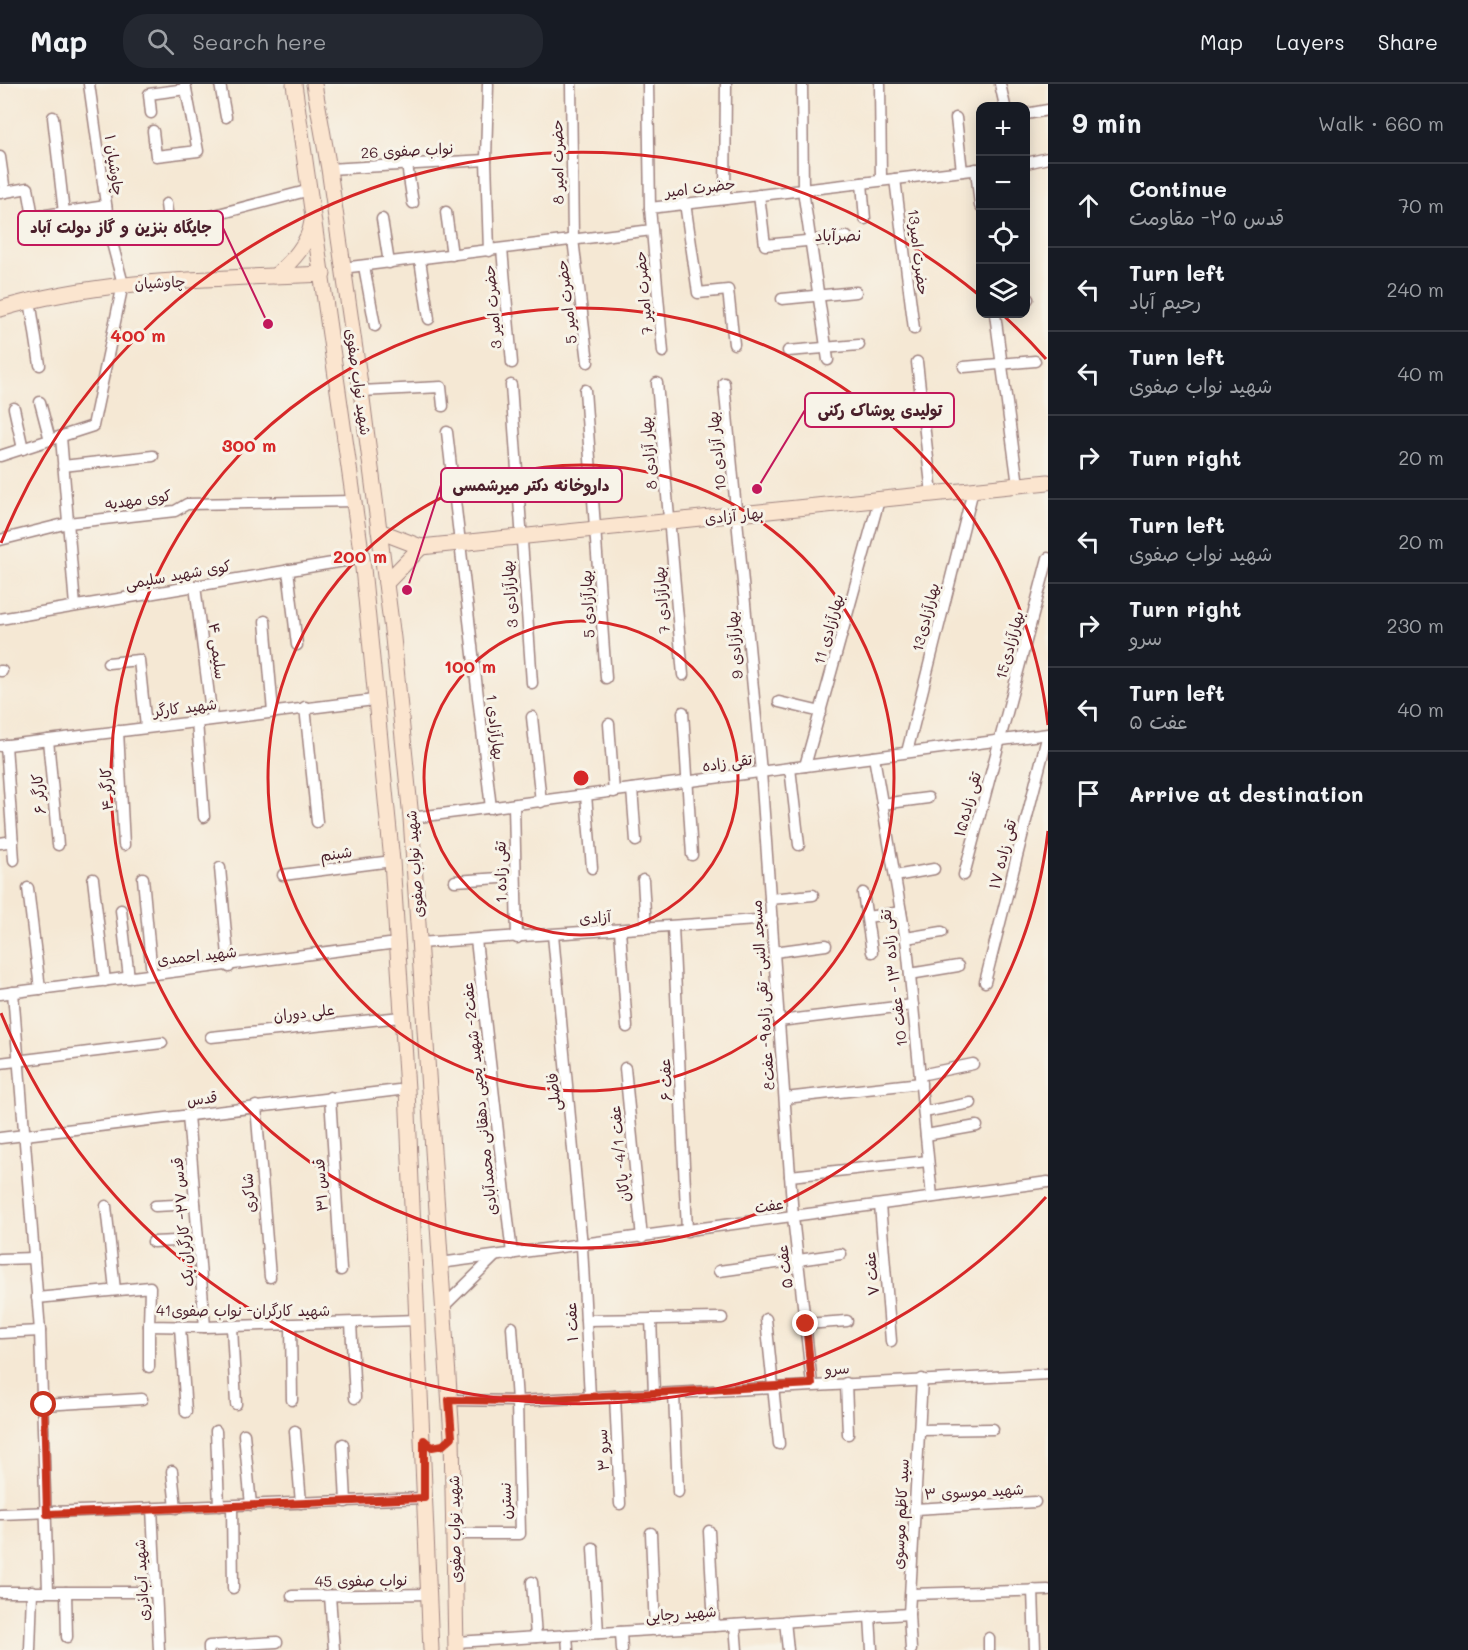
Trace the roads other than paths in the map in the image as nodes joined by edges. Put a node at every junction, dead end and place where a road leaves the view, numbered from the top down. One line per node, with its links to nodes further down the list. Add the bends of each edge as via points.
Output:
1 (89, 84): 40 (street, چاوشیان ۱)
2 (220, 84): 18 (street)
3 (294, 84): 32 (main road, شهید نواب صفوی)
4 (314, 84): 26 (main road, شهید نواب صفوی)
5 (488, 84): 23 (street)
6 (571, 84): 49 (street, حضرت امیر 8)
7 (648, 84): 41 (street)
8 (726, 84): 36 (street)
9 (802, 84): 33 (street)
10 (880, 84): 30 (street)
11 (1000, 84): 13 (street)
12 (186, 87): 15 (street, via 149,94); 20 (street, via 198,151 156,156)
13 (1004, 102)
14 (1048, 110): 16 (street)
15 (151, 113)
16 (1030, 113)
17 (53, 117): 43 (street)
18 (226, 117)
19 (956, 118): 28 (street)
20 (153, 131)
21 (0, 157): 34 (street)
22 (1048, 158): 24 (street)
23 (486, 160): 25 (street, نواب صفوی 26); 52 (street)
24 (1030, 162)
25 (407, 165): 26 (street, نواب صفوی 26); 37 (street)
26 (329, 169): 57 (main road, شهید نواب صفوی)
27 (976, 169): 28 (street, حضرت امیر)
28 (962, 171): 29 (street, حضرت امیر)
29 (895, 179): 30 (street, حضرت امیر); 69 (street, حضرت امیر13)
30 (881, 180): 31 (street, حضرت امیر)
31 (862, 183): 33 (street, حضرت امیر); 46 (street)
32 (310, 190): 38 (street, via 169,228); 44 (main road, شهید نواب صفوی)
33 (803, 190): 35 (street, حضرت امیر); 50 (street)
34 (2, 193): 43 (street, via 28,188 33,218)
35 (759, 195): 36 (street, حضرت امیر); 50 (street, via 765,245)
36 (725, 199): 39 (street, حضرت امیر)
37 (413, 203)
38 (166, 204)
39 (685, 204): 41 (street, حضرت امیر); 70 (street, via 698,293 728,290)
40 (106, 206): 43 (street); 60 (street, چاوشیان ۱)
41 (650, 208): 47 (street, حضرت امیر)
42 (446, 212): 53 (street)
43 (64, 213)
44 (314, 213): 58 (main road, شهید نواب صفوی); 59 (main road, via 303,246)
45 (382, 219): 55 (street)
46 (865, 219)
47 (652, 230): 49 (street); 74 (street, حضرت امیر 7)
48 (847, 237): 50 (street)
49 (573, 239): 51 (street); 77 (street, حضرت امیر 5)
50 (810, 240): 62 (street)
51 (502, 249): 52 (street); 79 (street, حضرت امیر 3)
52 (489, 251): 53 (street)
53 (452, 255): 54 (street)
54 (420, 260): 55 (street); 67 (street)
55 (389, 263): 56 (street)
56 (364, 266): 57 (street); 68 (street)
57 (342, 268): 87 (main road, شهید نواب صفوی)
58 (323, 274): 59 (main road, چاوشیان); 102 (main road, شهید نواب صفوی)
59 (275, 276): 60 (main road, چاوشیان)
60 (123, 284): 64 (main road, چاوشیان); 92 (street, via 93,426)
61 (856, 292): 62 (street)
62 (818, 296): 63 (street); 72 (street)
63 (782, 299)
64 (30, 300): 65 (main road, چاوشیان); 81 (street)
65 (0, 309)
66 (996, 318): 80 (street)
67 (429, 319)
68 (375, 326)
69 (914, 329)
70 (734, 344)
71 (859, 345): 72 (street)
72 (826, 348): 73 (street); 75 (street)
73 (788, 351)
74 (663, 352)
75 (828, 360)
76 (1035, 361): 80 (street)
77 (588, 362)
78 (917, 362): 100 (street)
79 (512, 363)
80 (1002, 364): 82 (street); 98 (street)
81 (40, 365)
82 (964, 367)
83 (657, 383): 104 (street, بهار آزادی 8)
84 (724, 384): 103 (street, بهار آزادی 10)
85 (511, 385): 108 (street, بهارآزادی 3)
86 (585, 390): 106 (street, بهارآزادی 5)
87 (361, 391): 89 (street, via 441,387); 107 (main road, شهید نواب صفوی)
88 (40, 402): 92 (street)
89 (443, 406)
90 (14, 408): 93 (street)
91 (447, 432): 110 (street, بهارآزادی 1)
92 (56, 438): 93 (street); 96 (street)
93 (23, 449): 94 (street)
94 (0, 456)
95 (153, 456): 96 (street)
96 (63, 466): 105 (street)
97 (1048, 482): 98 (main road, بهار آزادی)
98 (1018, 485): 99 (main road, بهار آزادی)
99 (973, 490): 100 (main road, بهار آزادی); 141 (street, بهارآزادی13)
100 (932, 494): 101 (main road, بهار آزادی)
101 (879, 500): 103 (main road, بهار آزادی); 130 (street, بهارآزادی 11)
102 (354, 501): 105 (street, کوی مهدیه, via 187,504 175,511); 112 (main road, شهید نواب صفوی)
103 (737, 515): 104 (main road, بهار آزادی); 145 (street, بهارآزادی 9)
104 (669, 522): 106 (main road, بهار آزادی); 122 (street, بهارآزادی 7)
105 (68, 523): 109 (street, کوی مهدیه); 117 (street)
106 (597, 529): 108 (main road, بهار آزادی); 123 (street, بهارآزادی 5)
107 (379, 531): 111 (main road, بهار آزادی); 115 (main road, شهید نواب صفوی)
108 (519, 537): 110 (main road, بهار آزادی); 124 (street, بهارآزادی 3)
109 (0, 540)
110 (458, 543): 111 (main road, بهار آزادی); 154 (street, بهارآزادی 1)
111 (421, 547): 115 (main road)
112 (362, 558): 114 (street, کوی شهید سلیمی); 125 (main road, شهید نواب صفوی)
113 (1048, 558): 139 (street, بهارآزادی15)
114 (288, 570): 116 (street, کوی شهید سلیمی); 120 (street)
115 (386, 583): 156 (main road, شهید نواب صفوی)
116 (195, 586): 117 (street, کوی شهید سلیمی); 132 (street, سلیمی ۴)
117 (75, 606): 118 (street, کوی شهید سلیمی)
118 (0, 619)
119 (265, 621): 128 (street)
120 (297, 645)
121 (108, 663): 135 (street, via 139,660)
122 (683, 675)
123 (606, 678)
124 (532, 683)
125 (374, 700): 127 (street, شهید کارگر); 166 (main road, شهید نواب صفوی)
126 (779, 702): 130 (street)
127 (305, 707): 128 (street, شهید کارگر); 157 (street)
128 (273, 712): 132 (street, شهید کارگر)
129 (683, 712): 146 (street)
130 (820, 712): 143 (street, بهارآزادی 11)
131 (532, 717): 151 (street)
132 (212, 719): 133 (street, شهید کارگر)
133 (197, 721): 135 (street, شهید کارگر); 155 (street)
134 (609, 724): 148 (street)
135 (146, 727): 136 (street, شهید کارگر)
136 (118, 731): 138 (street, شهید کارگر); 162 (street, کارگر ۴)
137 (1048, 734): 139 (street, تقی زاده); 205 (street, تقی زاده ۱۷)
138 (48, 740): 140 (street, شهید کارگر); 161 (street, کارگر ۶)
139 (1000, 740): 141 (street, تقی زاده); 171 (street, تقی زاده۱۵)
140 (3, 745): 159 (street)
141 (907, 752): 142 (street, تقی زاده)
142 (874, 757): 143 (street, تقی زاده); 152 (street, تقی زاده ۱۳ - عفت 10)
143 (806, 766): 144 (street, تقی زاده)
144 (790, 768): 145 (street, تقی زاده); 163 (street)
145 (761, 772): 146 (street, تقی زاده); 181 (street, مسجد النبی- تقی زاده۹- عفت8)
146 (689, 782): 147 (street, تقی زاده); 164 (street)
147 (632, 789): 148 (street, تقی زاده); 158 (street)
148 (614, 792): 149 (street, تقی زاده)
149 (586, 795): 151 (street, تقی زاده); 168 (street)
150 (928, 798): 152 (street)
151 (541, 802): 153 (street, تقی زاده)
152 (882, 804): 172 (street, تقی زاده ۱۳ - عفت 10)
153 (514, 805): 154 (street, تقی زاده); 173 (street, تقی زاده 1)
154 (491, 808): 156 (street, تقی زاده)
155 (204, 817)
156 (411, 819): 195 (main road, شهید نواب صفوی)
157 (317, 822)
158 (636, 841)
159 (12, 842): 160 (street); 165 (street)
160 (0, 843)
161 (58, 845)
162 (124, 845)
163 (798, 845)
164 (692, 855)
165 (14, 860)
166 (392, 861): 170 (street, شبنم); 194 (main road, شهید نواب صفوی)
167 (220, 868): 200 (street)
168 (592, 868)
169 (934, 869): 172 (street)
170 (283, 875)
171 (964, 875)
172 (895, 876): 183 (street, تقی زاده ۱۳ - عفت 10)
173 (515, 877): 177 (street); 191 (street, تقی زاده 1)
174 (143, 878): 201 (street)
175 (93, 879): 204 (street)
176 (643, 880): 187 (street)
177 (455, 881)
178 (28, 888): 206 (street)
179 (863, 894): 184 (street)
180 (813, 895): 181 (street)
181 (770, 899): 185 (street, مسجد النبی- تقی زاده۹- عفت8)
182 (120, 910): 203 (street)
183 (901, 912): 184 (street); 192 (street, تقی زاده ۱۳ - عفت 10)
184 (867, 917): 198 (street)
185 (772, 920): 186 (street, آزادی); 197 (street, مسجد النبی- تقی زاده۹- عفت8)
186 (673, 927): 187 (street, آزادی); 240 (street, عفت ۶)
187 (646, 928): 188 (street, آزادی)
188 (620, 930): 190 (street, آزادی); 212 (street)
189 (942, 932): 192 (street)
190 (553, 935): 191 (street, آزادی); 244 (street, فاضلی)
191 (517, 938): 193 (street, آزادی)
192 (906, 938): 202 (street, تقی زاده ۱۳ - عفت 10)
193 (476, 940): 195 (street, آزادی); 245 (street, عفت2- شهید یحیی دهقانی محمدآبادی)
194 (397, 943): 200 (street, شهید احمدی); 210 (main road, شهید نواب صفوی)
195 (419, 943): 251 (main road, شهید نواب صفوی)
196 (826, 945): 197 (street)
197 (774, 952): 211 (street, مسجد النبی- تقی زاده۹- عفت8)
198 (872, 952)
199 (958, 966): 202 (street)
200 (229, 967): 201 (street, شهید احمدی)
201 (152, 975): 203 (street, شهید احمدی)
202 (910, 975): 209 (street, تقی زاده ۱۳ - عفت 10)
203 (129, 978): 204 (street, شهید احمدی)
204 (105, 981): 206 (street, شهید احمدی)
205 (985, 982)
206 (40, 989): 207 (street, شهید احمدی)
207 (13, 992): 208 (street, شهید احمدی); 215 (street)
208 (0, 994)
209 (913, 1005): 211 (street); 219 (street, تقی زاده ۱۳ - عفت 10)
210 (401, 1017): 213 (street, علی دوران); 220 (main road, شهید نواب صفوی)
211 (779, 1021): 222 (street, مسجد النبی- تقی زاده۹- عفت8)
212 (627, 1027)
213 (211, 1037)
214 (162, 1043): 215 (street)
215 (19, 1061): 216 (street); 228 (street)
216 (0, 1063)
217 (973, 1064): 219 (street)
218 (625, 1068): 241 (street, عفت 4/1- پاکان)
219 (920, 1079): 222 (street); 225 (street, تقی زاده ۱۳ - عفت 10)
220 (407, 1089): 221 (street, قدس); 261 (main road, شهید نواب صفوی)
221 (330, 1097): 224 (street, قدس); 252 (street, قدس ۳۱)
222 (785, 1098): 232 (street, مسجد النبی- تقی زاده۹- عفت8)
223 (971, 1103): 225 (street)
224 (256, 1106): 226 (street, قدس); 254 (street, شاکری)
225 (924, 1113): 229 (street, تقی زاده ۱۳ - عفت 10)
226 (188, 1115): 228 (street, قدس); 235 (street, قدس ۲۷- کارگران یک)
227 (976, 1125): 229 (street)
228 (25, 1134): 230 (street, قدس); 248 (street)
229 (926, 1135): 231 (street, تقی زاده ۱۳ - عفت 10)
230 (0, 1138)
231 (928, 1161): 232 (street); 234 (street, تقی زاده ۱۳ - عفت 10)
232 (790, 1176): 239 (street, مسجد النبی- تقی زاده۹- عفت8)
233 (1048, 1182): 234 (street, عفت)
234 (932, 1197): 236 (street, عفت)
235 (195, 1204): 238 (street); 242 (street, قدس ۲۷- کارگران یک)
236 (880, 1205): 239 (street, عفت); 274 (street, عفت ۷)
237 (106, 1206): 255 (street)
238 (155, 1206)
239 (793, 1217): 240 (street, عفت); 250 (street, عفت ۵)
240 (687, 1231): 241 (street, عفت)
241 (642, 1238): 244 (street, عفت)
242 (198, 1240): 243 (street); 269 (street, قدس ۲۷- کارگران یک)
243 (153, 1242)
244 (582, 1246): 245 (street, عفت); 262 (street, عفت ۱)
245 (512, 1254): 247 (street, عفت)
246 (841, 1254): 250 (street)
247 (494, 1257): 251 (street, عفت); 257 (street)
248 (34, 1258): 249 (street); 256 (street)
249 (0, 1259)
250 (798, 1260): 253 (street); 265 (street, عفت ۵)
251 (440, 1263): 257 (main road, شهید نواب صفوی)
252 (341, 1270)
253 (719, 1271)
254 (270, 1277)
255 (115, 1290): 256 (street, شهید کارگران- نواب صفوی41); 267 (street, شهید کارگران- نواب صفوی41, via 150,1287)
256 (37, 1298): 272 (street)
257 (442, 1308): 288 (main road, شهید نواب صفوی)
258 (722, 1318): 259 (street)
259 (651, 1319): 262 (street); 281 (street)
260 (766, 1319): 280 (street)
261 (418, 1320): 264 (street, شهید کارگران- نواب صفوی41); 300 (main road, شهید نواب صفوی)
262 (586, 1320): 284 (street, عفت ۱)
263 (848, 1321): 265 (street)
264 (351, 1323): 266 (street, شهید کارگران- نواب صفوی41); 285 (street)
265 (806, 1324): 279 (street, عفت ۵)
266 (291, 1325): 270 (street, شهید کارگران- نواب صفوی41); 287 (street)
267 (149, 1326): 268 (street, شهید کارگران- نواب صفوی41); 275 (street)
268 (180, 1327): 269 (street, شهید کارگران- نواب صفوی41); 292 (street)
269 (205, 1327): 270 (street, شهید کارگران- نواب صفوی41)
270 (232, 1327): 290 (street)
271 (512, 1327): 289 (street)
272 (40, 1331): 273 (street); 291 (street)
273 (0, 1333)
274 (891, 1341)
275 (149, 1367)
276 (1048, 1374): 277 (street, سرو)
277 (922, 1378): 278 (street, سرو); 294 (street, سید کاظم موسوی)
278 (846, 1383): 279 (street, سرو); 298 (street)
279 (812, 1384): 280 (street, سرو)
280 (775, 1388): 282 (street, سرو); 302 (street)
281 (654, 1394): 282 (street, سرو); 283 (street, سرو)
282 (674, 1394): 306 (street)
283 (615, 1396): 284 (street, سرو); 311 (street, سرو ۳)
284 (590, 1397): 289 (street, سرو)
285 (354, 1398)
286 (142, 1399): 291 (street)
287 (292, 1400)
288 (449, 1400): 289 (street, سرو); 299 (main road, شهید نواب صفوی)
289 (517, 1401): 322 (street, نسترن, via 520,1534)
290 (236, 1404)
291 (44, 1405): 319 (street)
292 (186, 1412)
293 (993, 1429): 294 (street)
294 (919, 1430): 317 (street, سید کاظم موسوی)
295 (216, 1431): 313 (street)
296 (295, 1431): 310 (street)
297 (244, 1434): 312 (street)
298 (848, 1434)
299 (452, 1437): 300 (main road, via 443,1445 432,1447); 305 (main road, شهید نواب صفوی)
300 (424, 1440): 304 (main road, شهید نواب صفوی)
301 (343, 1444): 308 (street)
302 (779, 1444)
303 (172, 1471): 316 (street)
304 (424, 1471): 305 (main road, via 443,1462); 307 (main road, شهید نواب صفوی)
305 (453, 1474): 322 (main road, شهید نواب صفوی)
306 (678, 1492)
307 (424, 1498): 308 (street); 333 (main road, شهید نواب صفوی)
308 (346, 1502): 310 (street)
309 (1035, 1502): 317 (street, شهید موسوی ۳)
310 (301, 1503): 312 (street)
311 (620, 1504)
312 (251, 1505): 314 (street)
313 (219, 1506): 314 (street); 316 (street)
314 (232, 1506): 325 (street)
315 (152, 1508): 316 (street); 319 (street); 332 (street, شهید‌ آب‌اذری)
316 (176, 1508)
317 (915, 1509): 334 (street, سید کاظم موسوی)
318 (0, 1514): 319 (street)
319 (47, 1514): 329 (street)
320 (709, 1531): 341 (street)
321 (651, 1533): 342 (street)
322 (453, 1534): 351 (main road, شهید نواب صفوی)
323 (593, 1548): 344 (street)
324 (532, 1582): 347 (street)
325 (233, 1588)
326 (1033, 1590): 327 (street); 334 (street); 365 (street)
327 (1048, 1590)
328 (32, 1591): 329 (street); 330 (street); 352 (street)
329 (48, 1591): 331 (street)
330 (0, 1592)
331 (66, 1592): 332 (street); 346 (street)
332 (156, 1592): 353 (street, شهید‌ آب‌اذری)
333 (430, 1593): 336 (street, نواب صفوی 45); 356 (main road, شهید نواب صفوی)
334 (910, 1594): 337 (street, سید کاظم موسوی)
335 (292, 1596): 336 (street, نواب صفوی 45)
336 (330, 1596): 355 (street)
337 (909, 1614): 338 (street, شهید رجایی); 363 (street, سید کاظم موسوی)
338 (870, 1616): 339 (street, شهید رجایی); 362 (street)
339 (785, 1622): 340 (street, شهید رجایی); 361 (street)
340 (735, 1625): 341 (street, شهید رجایی); 360 (street)
341 (714, 1626): 342 (street, شهید رجایی)
342 (655, 1630): 343 (street, شهید رجایی)
343 (621, 1632): 344 (street, شهید رجایی); 359 (street)
344 (598, 1633): 345 (street, شهید رجایی)
345 (567, 1635): 347 (street, شهید رجایی); 358 (street)
346 (66, 1637)
347 (536, 1637): 348 (street, شهید رجایی)
348 (519, 1638): 351 (street, شهید رجایی); 357 (street)
349 (988, 1638): 364 (street)
350 (276, 1642): 354 (street, via 209,1646)
351 (456, 1646)
352 (30, 1650)
353 (159, 1650)
354 (209, 1650)
355 (334, 1650)
356 (431, 1650)
357 (519, 1650)
358 (568, 1650)
359 (622, 1650)
360 (737, 1650)
361 (788, 1650)
362 (872, 1650)
363 (911, 1650)
364 (989, 1650)
365 (1035, 1650)

